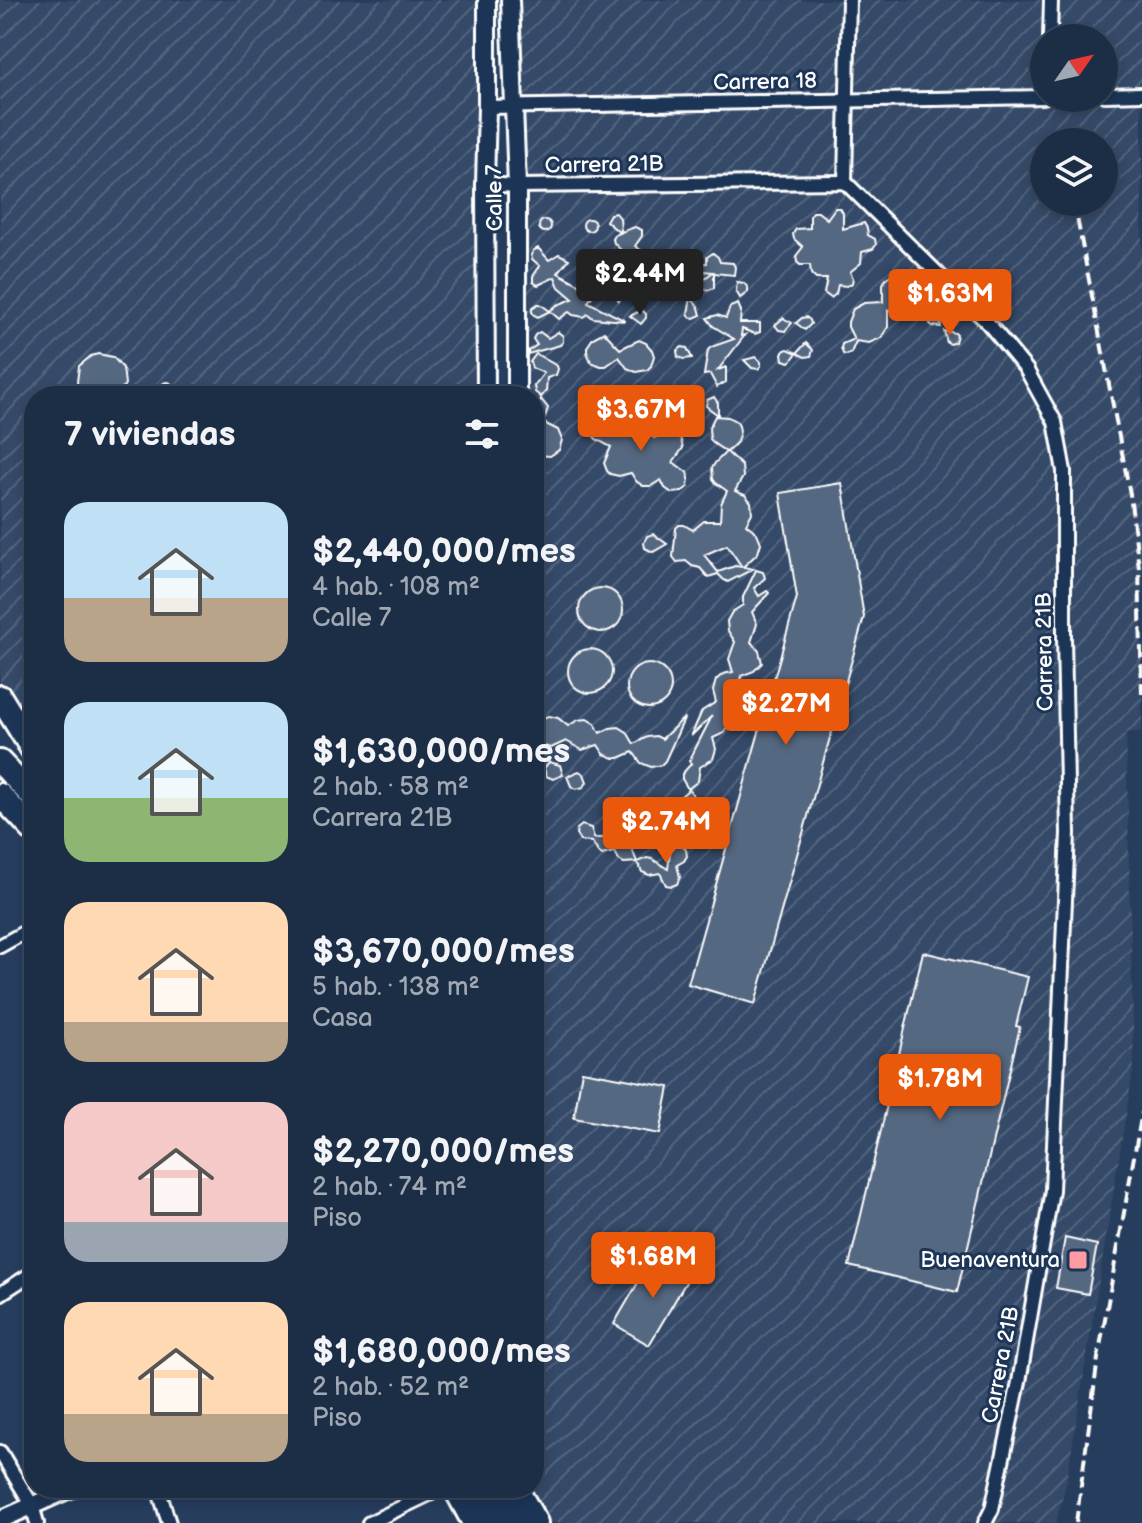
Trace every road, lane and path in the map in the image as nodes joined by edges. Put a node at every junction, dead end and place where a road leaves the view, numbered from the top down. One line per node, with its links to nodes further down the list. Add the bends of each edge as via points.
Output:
1 (487, 0): 10 (main road, Calle 7)
2 (510, 0): 11 (main road, Calle 7)
3 (849, 0): 9 (street)
4 (1051, 0): 5 (street)
5 (1050, 24)
6 (1142, 94): 7 (street)
7 (1118, 95)
8 (1030, 97): 9 (street, Carrera 18)
9 (846, 101): 11 (street, Carrera 18); 12 (street)
10 (487, 107): 11 (street, Carrera 18); 13 (main road, Calle 7)
11 (514, 107): 14 (main road, Calle 7)
12 (845, 182): 14 (street, Carrera 21B); 48 (street, Carrera 21B, via 987,322 1026,369 1055,422 1064,471 1068,833 1052,1190 1016,1396)
13 (485, 184): 14 (street, Carrera 21B); 15 (main road, Calle 7)
14 (517, 186): 16 (main road, Calle 7)
15 (486, 386)
16 (517, 386)
17 (0, 683): 19 (highway)
18 (0, 697): 20 (highway)
19 (24, 712)
20 (24, 736)
21 (0, 762): 22 (highway)
22 (24, 787)
23 (0, 795): 24 (highway)
24 (24, 820)
25 (24, 933): 26 (street)
26 (0, 946)
27 (24, 1278): 28 (street)
28 (0, 1294)
29 (0, 1452): 30 (street)
30 (24, 1492)
31 (28, 1498): 39 (street)
32 (48, 1498): 39 (main road)
33 (161, 1498): 42 (street)
34 (421, 1498): 43 (street)
35 (460, 1498): 44 (highway)
36 (480, 1498): 45 (highway)
37 (500, 1498): 46 (highway)
38 (522, 1498): 47 (highway)
39 (32, 1505): 40 (main road); 41 (street)
40 (0, 1520)
41 (37, 1523)
42 (169, 1523)
43 (369, 1523)
44 (474, 1523)
45 (494, 1523)
46 (514, 1523)
47 (536, 1523)
48 (985, 1523)

